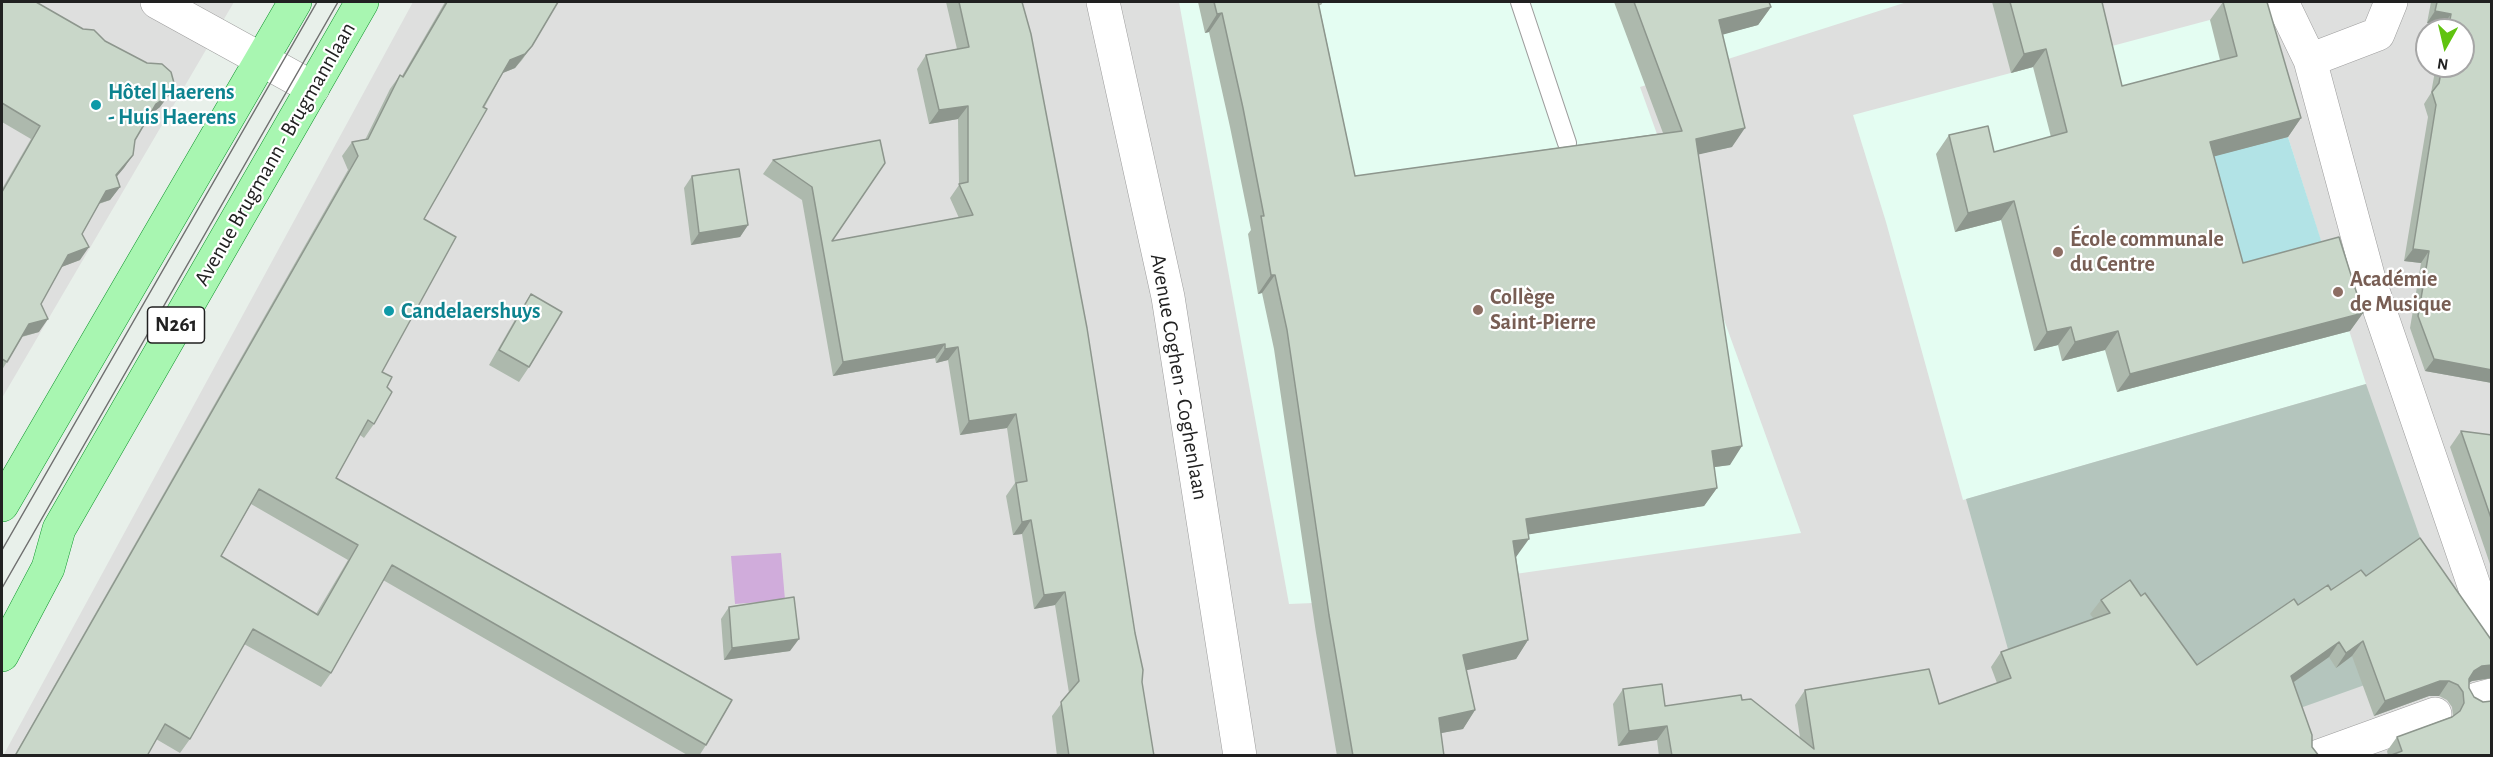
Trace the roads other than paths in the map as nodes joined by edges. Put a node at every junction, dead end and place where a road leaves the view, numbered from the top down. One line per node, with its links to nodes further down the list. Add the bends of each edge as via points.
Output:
1 (157, 2): 8 (street)
2 (295, 2): 8 (main road, N261)
3 (362, 2): 10 (main road, Avenue Brugmann - Brugmannlaan / N261)
4 (1103, 2): 16 (street, Avenue Coghen - Coghenlaan, via 1168,297)
5 (1520, 2): 11 (lane)
6 (2282, 2): 9 (street)
7 (2391, 2): 9 (street, via 2378,34)
8 (261, 60): 10 (street); 12 (main road, N261)
9 (2310, 60): 13 (street, via 2369,279)
10 (313, 88): 14 (main road, Avenue Brugmann - Brugmannlaan / N261, via 59,529 48,568)
11 (1567, 143)
12 (2, 505)
13 (2492, 638)
14 (2, 655)
15 (2435, 714): 17 (street)
16 (1240, 756)
17 (2319, 756)

